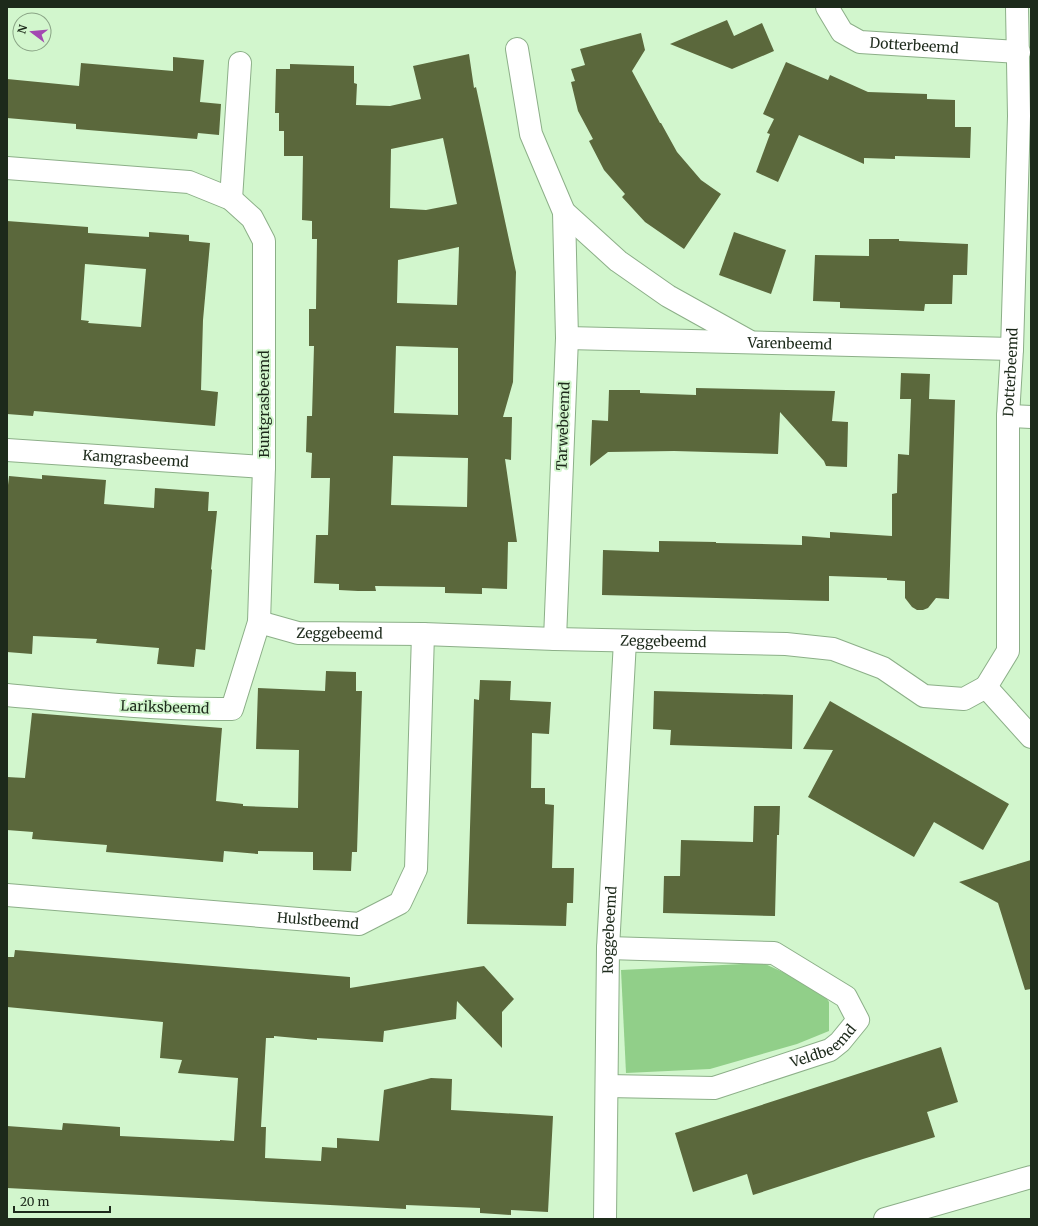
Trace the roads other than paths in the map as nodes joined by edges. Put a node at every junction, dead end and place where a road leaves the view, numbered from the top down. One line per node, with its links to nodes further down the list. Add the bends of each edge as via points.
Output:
1 (827, 7): 4 (street, Dotterbeemd, via 842,32 860,42)
2 (1017, 7): 4 (street, Dotterbeemd)
3 (518, 49): 9 (street, Tarwebeemd, via 532,134)
4 (1018, 52): 6 (street, Dotterbeemd)
5 (240, 63): 8 (street)
6 (1025, 116): 12 (street, Dotterbeemd)
7 (7, 168): 8 (street, Buntgrasbeemd, via 189,182)
8 (231, 199): 16 (street, Buntgrasbeemd, via 252,218 264,241)
9 (564, 212): 10 (street, Tarwebeemd); 11 (street, Tarwebeemd, via 618,261 662,292)
10 (567, 338): 11 (street, Varenbeemd); 19 (street, Tarwebeemd)
11 (750, 342): 12 (street, Varenbeemd)
12 (1012, 349): 13 (street, Dotterbeemd)
13 (1008, 416): 14 (street); 21 (street, Dotterbeemd, via 1008,651)
14 (1031, 417)
15 (7, 450): 16 (street, Kamgrasbeemd)
16 (264, 467): 17 (street, Buntgrasbeemd)
17 (259, 622): 18 (street, Zeggebeemd, via 298,633); 22 (street, Lariksbeemd, via 232,708 192,709 119,705)
18 (423, 634): 19 (street, Zeggebeemd); 24 (street, Hulstbeemd, via 416,868 400,903 359,924)
19 (555, 639): 20 (street, Zeggebeemd)
20 (625, 641): 21 (street, Zeggebeemd, via 786,644 826,648 883,668 924,696 964,699); 25 (street, Roggebeemd)
21 (986, 686): 23 (street)
22 (7, 695)
23 (1031, 737)
24 (7, 895)
25 (608, 948): 26 (street, Roggebeemd); 26 (street, Veldbeemd, via 774,953 846,997 858,1020 830,1050 714,1088)
26 (607, 1086): 28 (street, Roggebeemd)
27 (1031, 1177): 29 (street)
28 (605, 1219)
29 (885, 1219)

